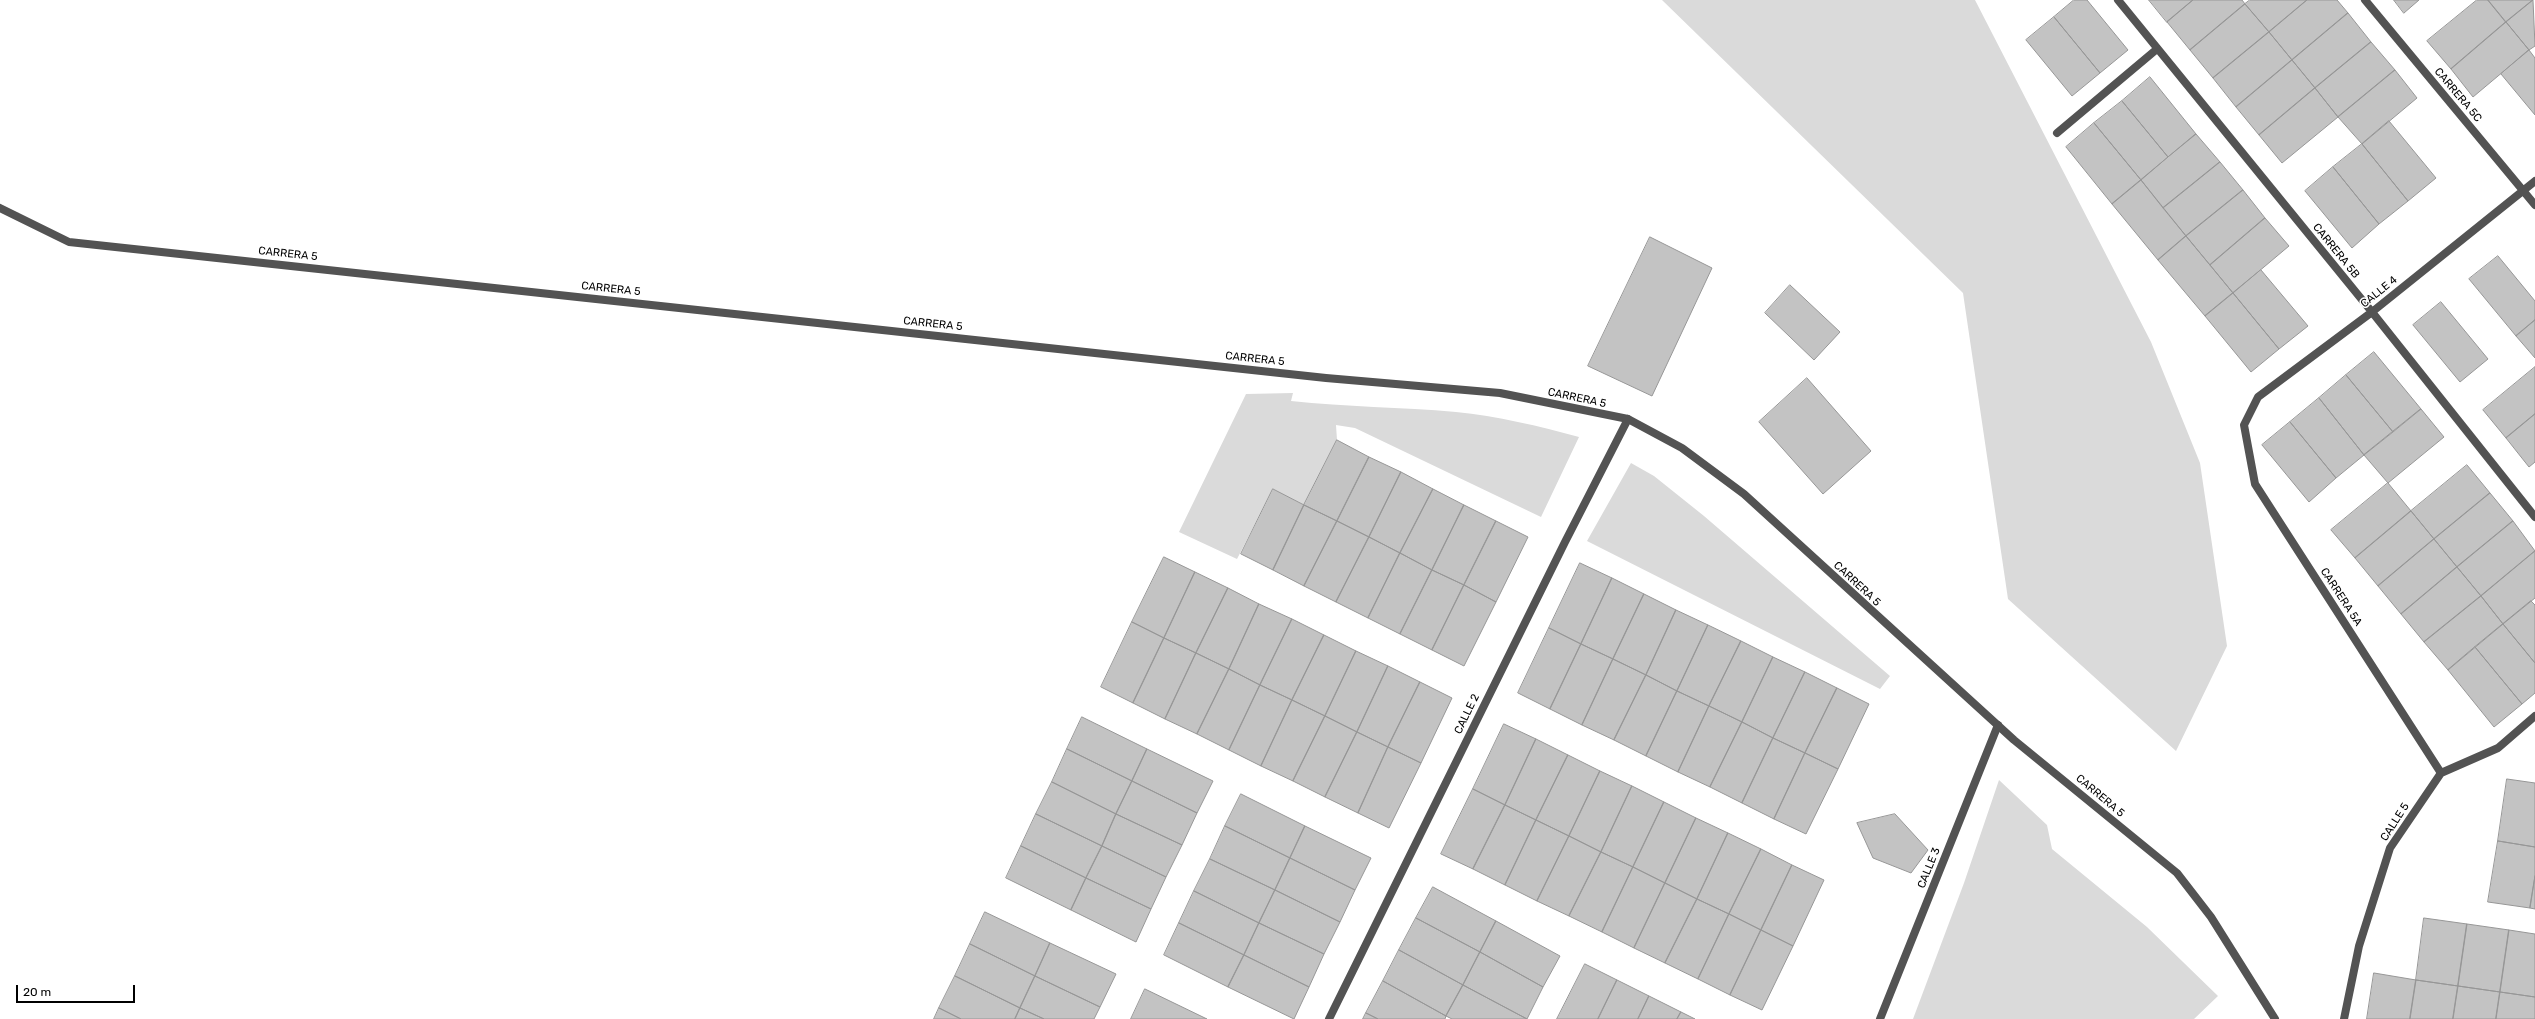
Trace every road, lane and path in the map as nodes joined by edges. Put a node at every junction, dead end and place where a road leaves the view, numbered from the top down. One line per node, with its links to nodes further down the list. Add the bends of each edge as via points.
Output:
1 (2118, 0): 3 (street, CARRERA 5B)
2 (2364, 0): 6 (street, CARRERA 5C)
3 (2157, 49): 4 (street); 9 (street, CARRERA 5B)
4 (2057, 133)
5 (2535, 181): 6 (street, CALLE 4)
6 (2523, 190): 7 (street, CARRERA 5C); 9 (street, CALLE 4)
7 (2535, 205)
8 (0, 208): 10 (street, CARRERA 5, via 69,242 1326,378 1500,393)
9 (2372, 312): 11 (street, CALLE 4, via 2258,397); 12 (street, CARRERA 5B)
10 (1628, 419): 14 (street, CARRERA 5, via 1682,448 1744,494); 16 (street, CALLE 2)
11 (2244, 425): 15 (street, CARRERA 5A, via 2255,484)
12 (2535, 517)
13 (2535, 716): 15 (street, via 2498,748)
14 (1998, 725): 17 (street, CALLE 3); 18 (street, CARRERA 5, via 2177,872 2211,917)
15 (2441, 773): 19 (street, CALLE 5, via 2390,848 2359,946)
16 (1330, 1019)
17 (1880, 1019)
18 (2275, 1019)
19 (2344, 1019)

